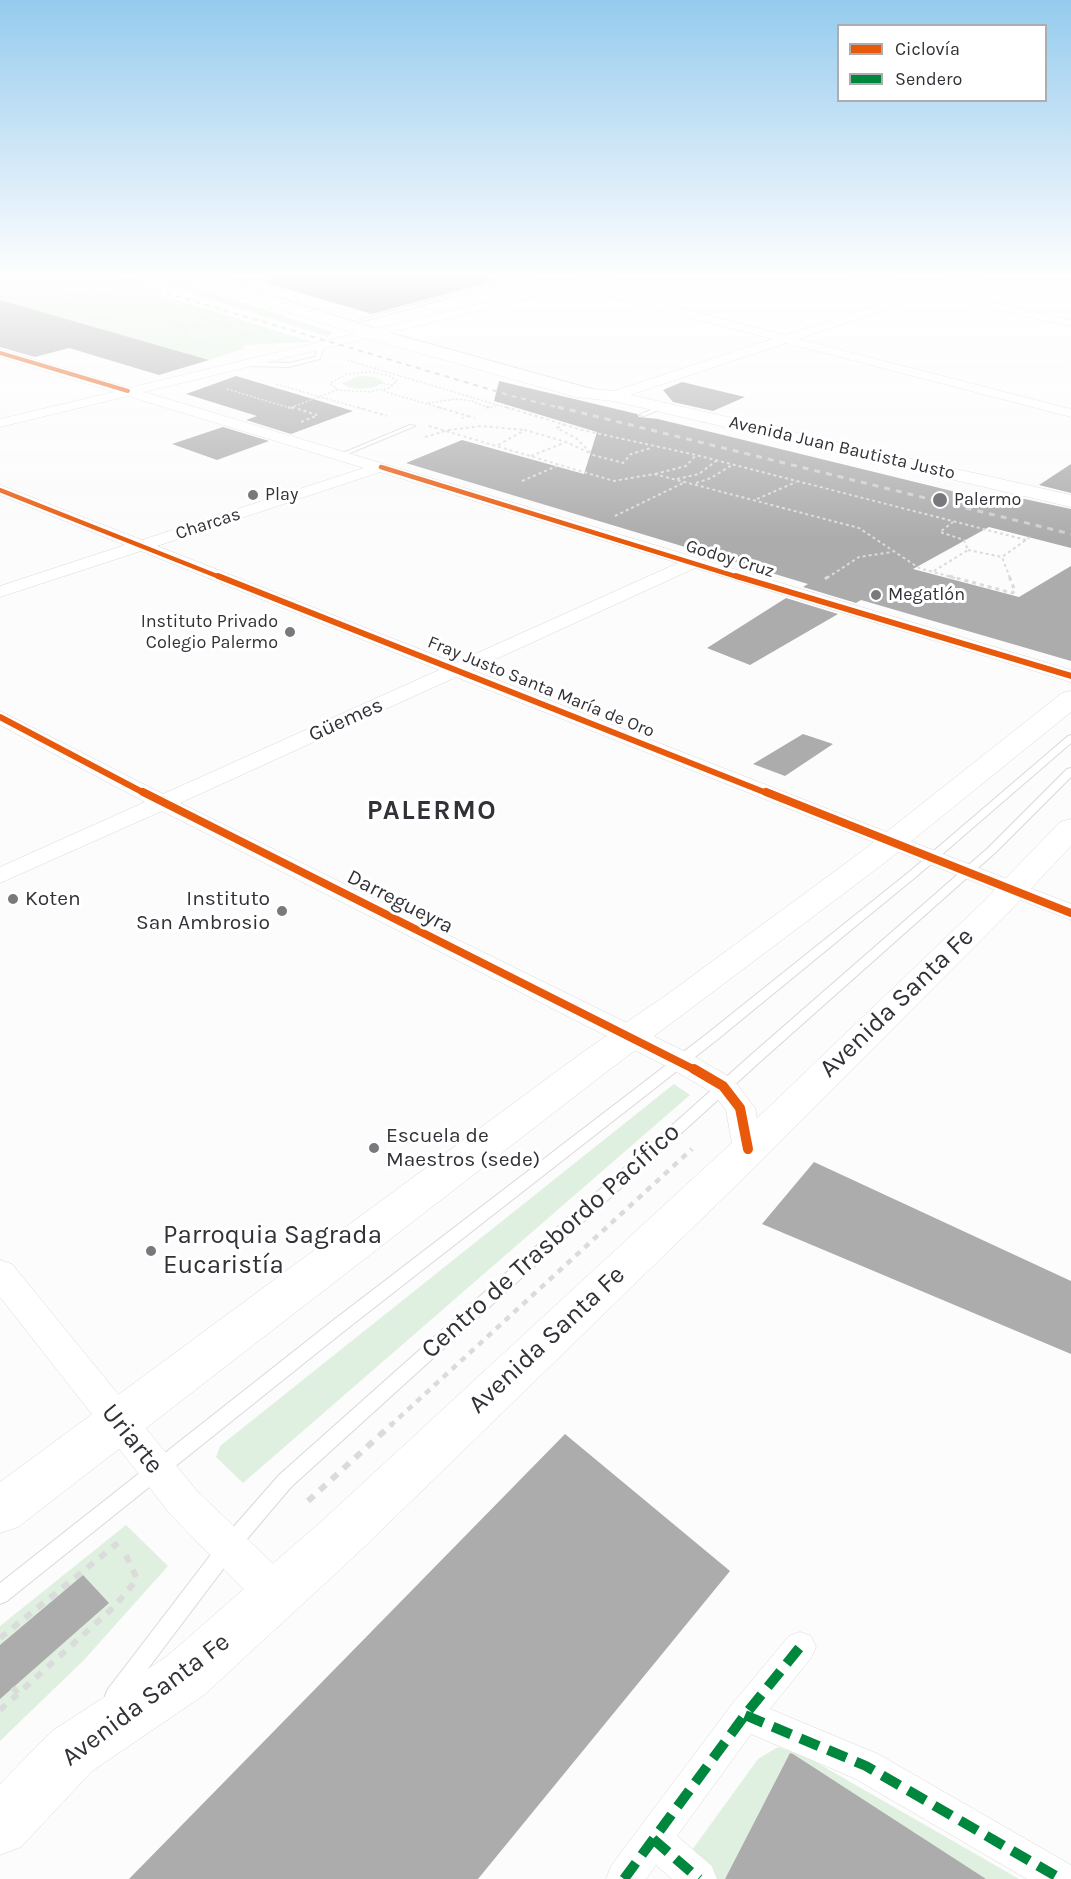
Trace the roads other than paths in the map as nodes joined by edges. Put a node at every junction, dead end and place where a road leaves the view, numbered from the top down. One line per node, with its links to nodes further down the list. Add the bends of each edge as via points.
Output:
1 (36, 364): 7 (street, Godoy Cruz)
2 (244, 364): 7 (street)
3 (486, 364): 8 (main road, Avenida Juan Bautista Justo, via 582,393)
4 (509, 364): 8 (main road, Avenida Juan Bautista Justo, via 598,386)
5 (710, 364): 8 (street)
6 (880, 364): 10 (street)
7 (128, 391): 12 (street); 14 (street, Godoy Cruz)
8 (613, 396): 9 (main road, Avenida Juan Bautista Justo)
9 (662, 407): 11 (lane); 17 (main road, Avenida Juan Bautista Justo)
10 (1071, 413)
11 (642, 415)
12 (0, 423)
13 (412, 426): 14 (lane)
14 (341, 455): 15 (street, Godoy Cruz)
15 (381, 467): 18 (street, Charcas); 19 (street, Godoy Cruz)
16 (0, 490): 18 (street, Fray Justo Santa María de Oro)
17 (1071, 501)
18 (143, 545): 20 (street, Charcas); 21 (street, Fray Justo Santa María de Oro)
19 (692, 564): 21 (street, Güemes); 22 (street, Godoy Cruz)
20 (0, 592)
21 (457, 670): 27 (street, Güemes); 29 (street, Fray Justo Santa María de Oro)
22 (1071, 676)
23 (1071, 699): 29 (main road)
24 (0, 717): 27 (street, Darregueyra)
25 (1071, 738): 30 (lane)
26 (1071, 771): 31 (lane, Centro de Trasbordo Pacífico)
27 (163, 803): 32 (street, Güemes); 35 (street, Darregueyra)
28 (1071, 828): 33 (main road, Avenida Santa Fe)
29 (891, 842): 30 (street, Fray Justo Santa María de Oro); 35 (main road)
30 (932, 858): 31 (street, Fray Justo Santa María de Oro); 36 (lane)
31 (966, 872): 33 (street, Fray Justo Santa María de Oro); 37 (lane, Centro de Trasbordo Pacífico)
32 (0, 876)
33 (1013, 890): 34 (street, Fray Justo Santa María de Oro); 38 (main road, Avenida Santa Fe)
34 (1071, 913)
35 (630, 1037): 36 (street, Darregueyra); 40 (main road)
36 (680, 1061): 37 (street, Darregueyra); 41 (lane)
37 (723, 1086): 38 (street, Darregueyra, via 740,1108); 43 (lane, Centro de Trasbordo Pacífico, via 285,1481)
38 (748, 1149): 45 (main road, Avenida Santa Fe)
39 (0, 1273): 40 (street, Uriarte)
40 (118, 1422): 41 (street, Uriarte); 42 (main road)
41 (157, 1470): 43 (street, Uriarte, via 184,1503); 44 (lane)
42 (0, 1511)
43 (229, 1546): 45 (street, Uriarte); 48 (lane, Centro de Trasbordo Pacífico)
44 (0, 1595)
45 (277, 1595): 48 (main road, Avenida Santa Fe, via 185,1676)
46 (800, 1647): 47 (street)
47 (745, 1715): 50 (street); 53 (street, via 866,1766)
48 (72, 1751): 49 (main road, Avenida Santa Fe)
49 (0, 1826)
50 (653, 1839): 51 (street); 52 (street)
51 (624, 1879)
52 (699, 1879)
53 (1061, 1879)

